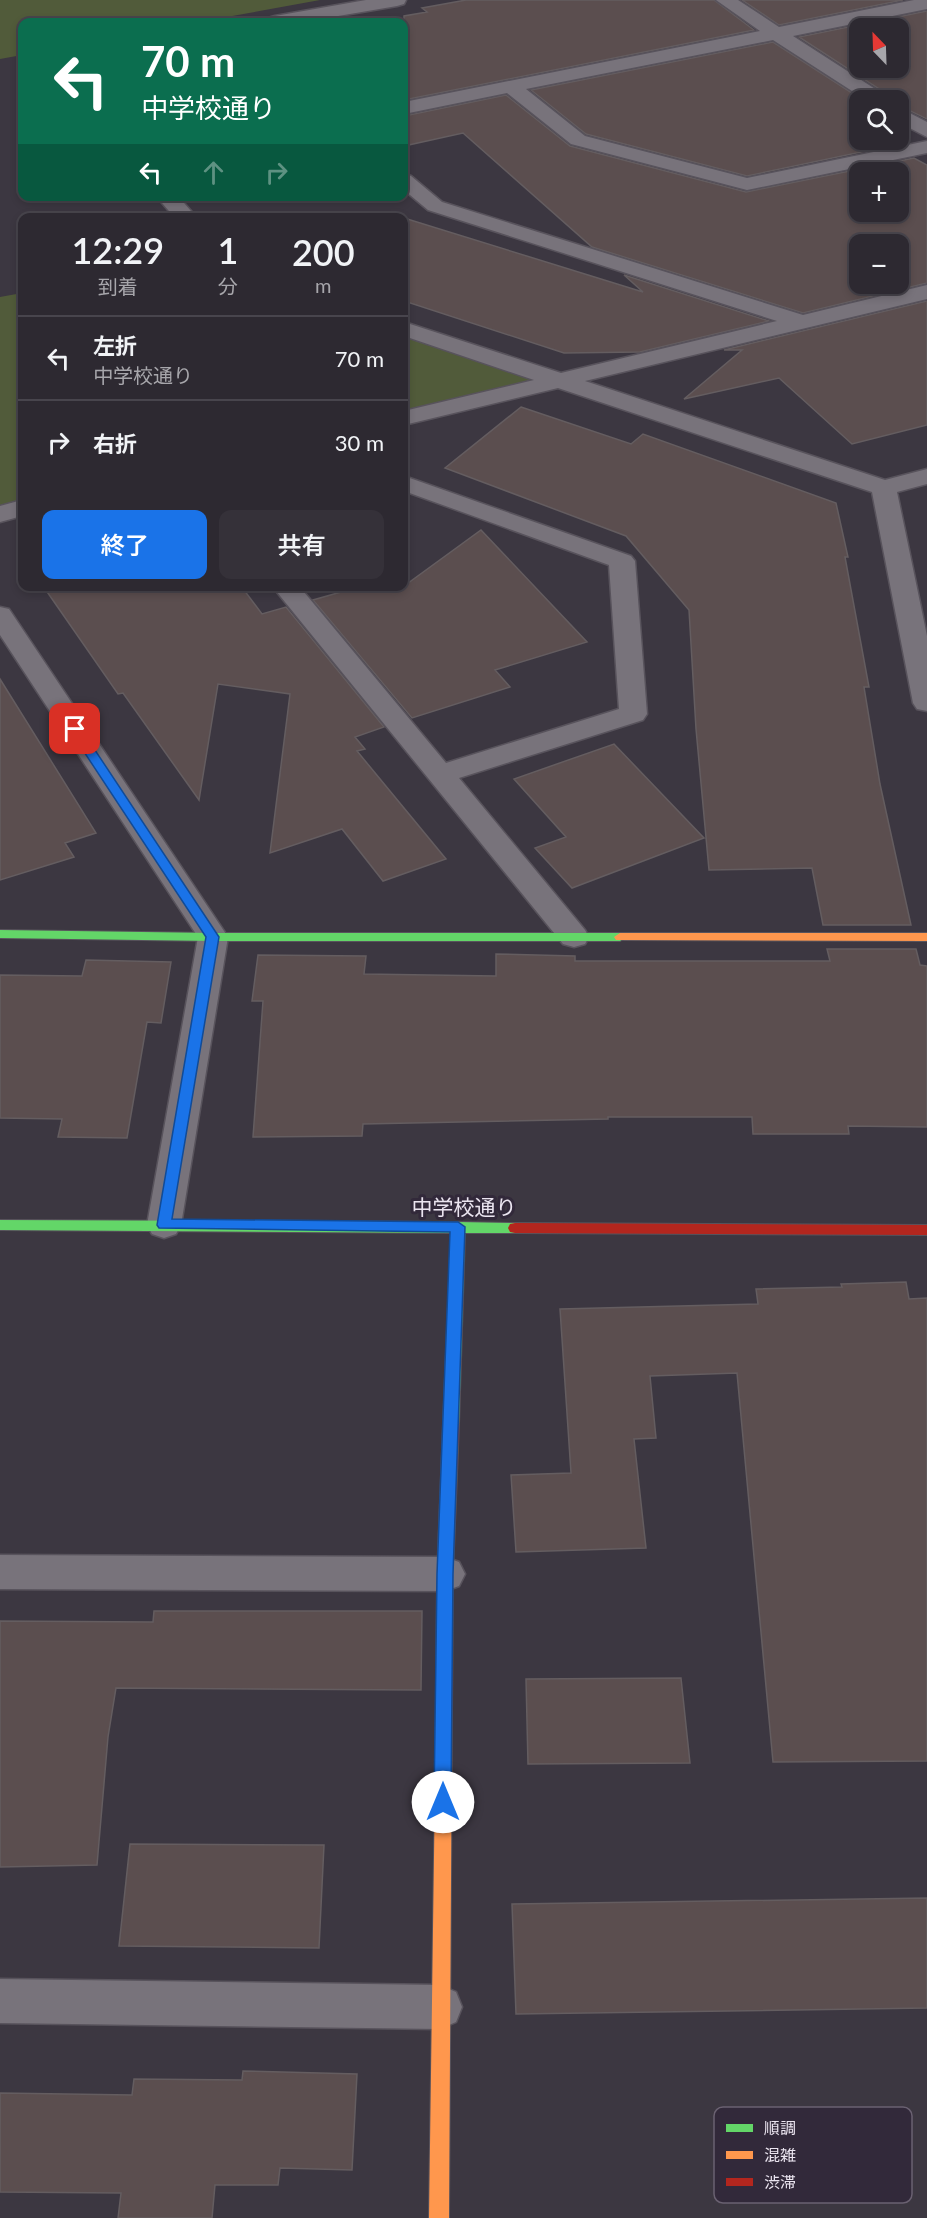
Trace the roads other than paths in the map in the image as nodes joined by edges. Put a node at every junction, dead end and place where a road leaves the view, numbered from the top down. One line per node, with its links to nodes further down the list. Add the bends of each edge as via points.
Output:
1 (397, 0): 4 (street)
2 (725, 0): 5 (street)
3 (927, 3): 5 (street)
4 (297, 18)
5 (774, 33): 6 (street); 7 (street)
6 (511, 87): 8 (street); 11 (street, via 578,140 747,184)
7 (863, 90)
8 (408, 107)
9 (909, 120): 10 (street)
10 (927, 131)
11 (927, 147)
12 (408, 183): 16 (street, via 435,206)
13 (171, 201): 14 (street)
14 (182, 213)
15 (927, 292): 16 (street)
16 (802, 322): 18 (street)
17 (408, 330): 18 (street)
18 (560, 381): 19 (street); 22 (street)
19 (408, 417)
20 (927, 476): 22 (street)
21 (408, 484): 28 (street, via 622,561 633,714)
22 (884, 488): 27 (street)
23 (18, 509): 24 (street)
24 (0, 514)
25 (289, 591): 28 (street)
26 (0, 615): 30 (street)
27 (927, 703)
28 (441, 774): 31 (street)
29 (0, 934): 30 (street)
30 (213, 937): 31 (street); 34 (street)
31 (574, 937): 32 (street)
32 (927, 937)
33 (0, 1225): 34 (street, 中学校通り)
34 (164, 1225): 35 (street, 中学校通り)
35 (458, 1227): 36 (street, 中学校通り); 38 (street)
36 (927, 1230)
37 (0, 1572): 38 (street)
38 (445, 1574): 40 (street)
39 (0, 2001): 40 (street)
40 (440, 2007): 41 (street)
41 (439, 2218)

